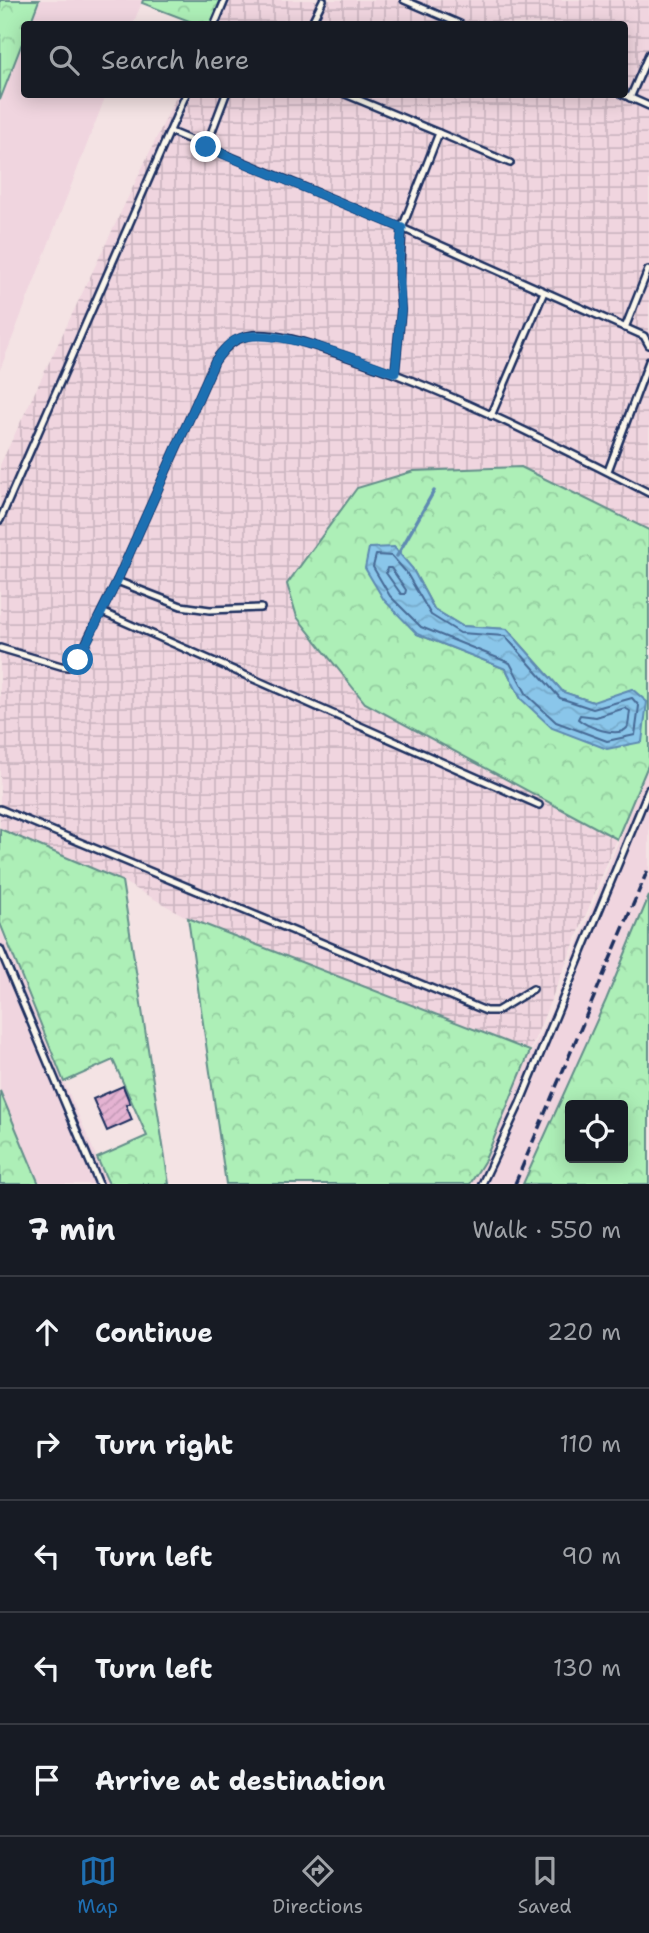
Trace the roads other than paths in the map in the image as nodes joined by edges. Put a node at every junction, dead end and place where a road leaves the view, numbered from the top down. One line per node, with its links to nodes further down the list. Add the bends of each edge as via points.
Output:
1 (225, 0): 4 (lane)
2 (323, 0): 5 (lane)
3 (404, 0): 6 (lane)
4 (216, 21)
5 (312, 21)
6 (453, 21)
7 (649, 54): 11 (lane)
8 (184, 98): 13 (lane)
9 (224, 98): 15 (lane)
10 (355, 98): 14 (lane)
11 (630, 98): 12 (lane)
12 (649, 106)
13 (170, 132): 15 (lane); 27 (lane)
14 (439, 133): 16 (lane); 17 (lane)
15 (206, 147): 17 (lane)
16 (510, 163)
17 (402, 228): 19 (lane); 23 (lane)
18 (648, 270): 20 (lane)
19 (544, 292): 20 (lane); 24 (lane)
20 (625, 328): 21 (lane, via 644,336)
21 (649, 345)
22 (649, 361): 25 (lane)
23 (395, 373): 24 (lane); 28 (lane, via 288,339 252,335 225,347 192,410)
24 (491, 416): 25 (lane)
25 (608, 471): 26 (lane)
26 (649, 493)
27 (0, 520)
28 (117, 581): 29 (lane, via 181,606); 30 (lane)
29 (261, 608)
30 (102, 612): 31 (lane, via 78,660 68,667); 33 (lane)
31 (0, 648)
32 (649, 789): 38 (lane)
33 (540, 806)
34 (0, 809): 36 (lane, via 485,1011 497,1011)
35 (0, 949): 37 (lane)
36 (533, 989)
37 (99, 1184)
38 (482, 1184)

